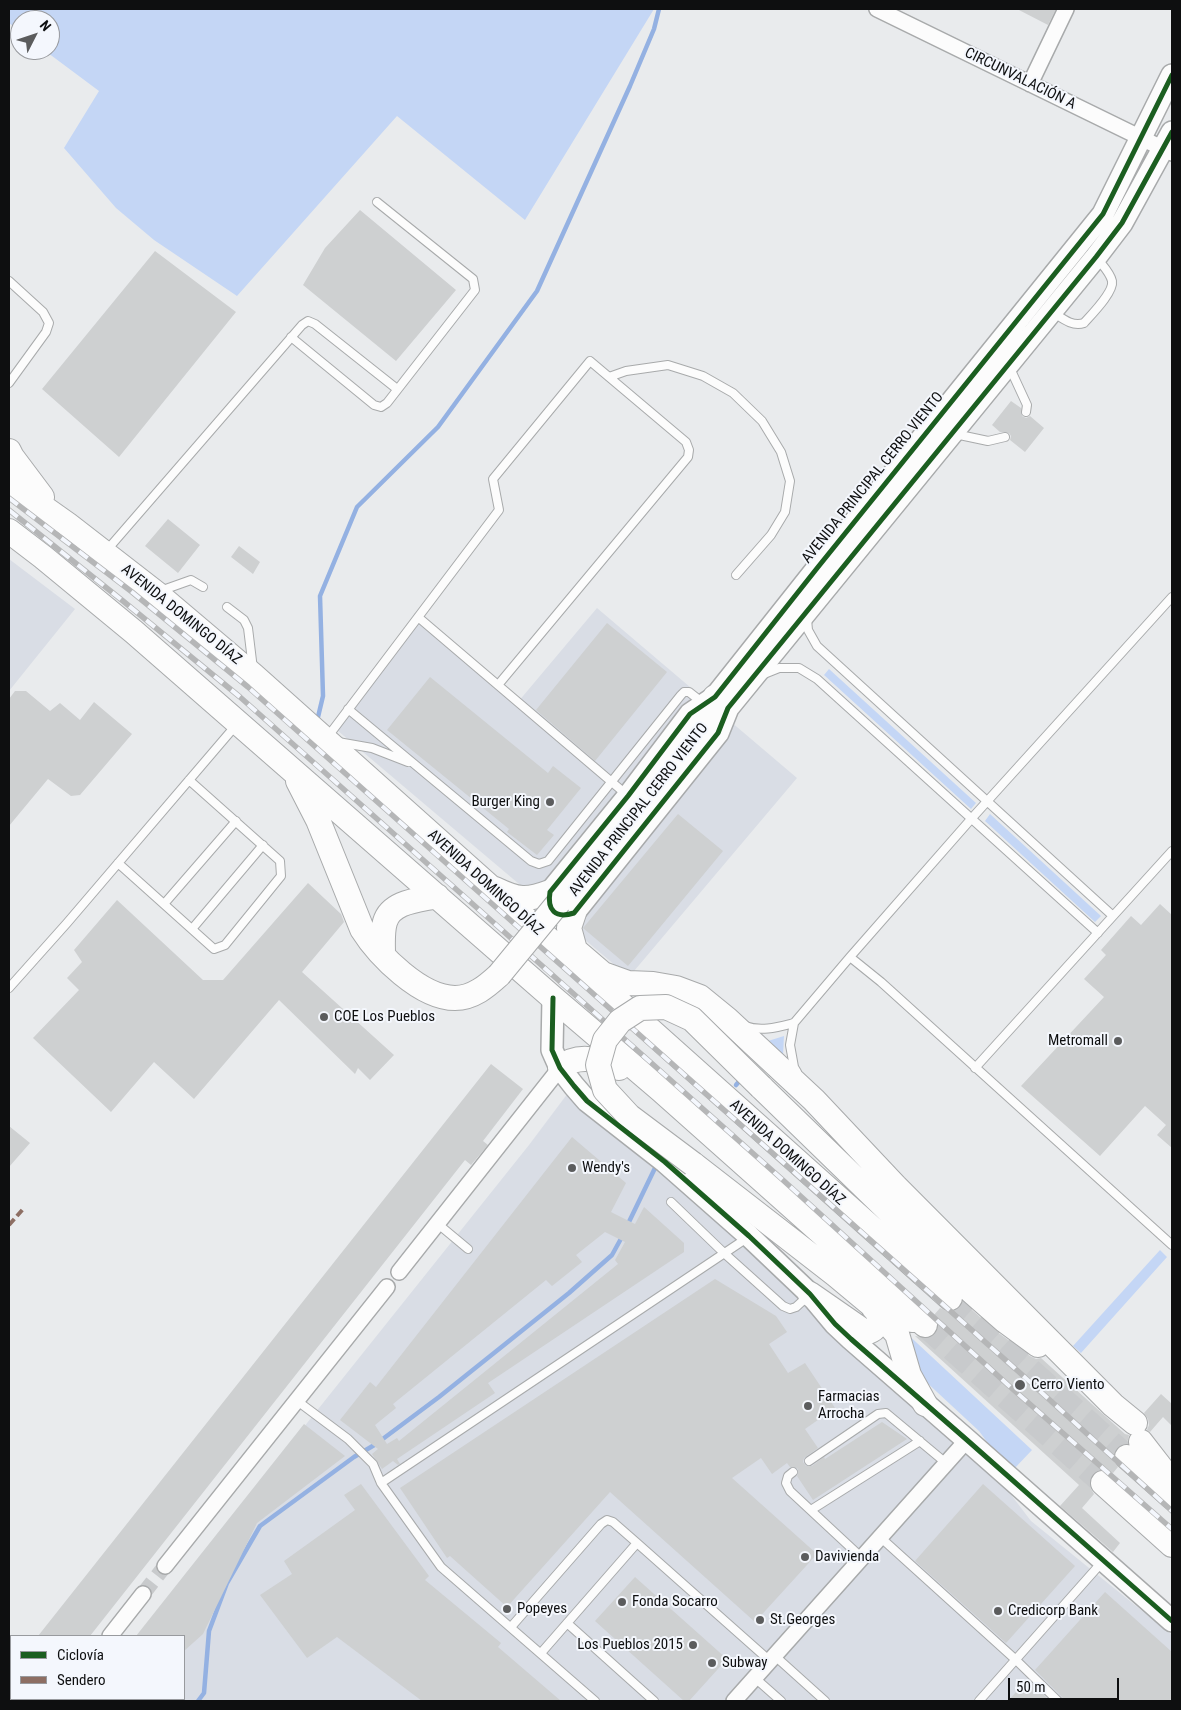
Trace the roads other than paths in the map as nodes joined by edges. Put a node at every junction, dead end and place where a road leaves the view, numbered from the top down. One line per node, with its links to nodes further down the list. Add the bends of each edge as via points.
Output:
1 (877, 9): 4 (street, CIRCUNVALACIÓN A)
2 (1066, 9): 4 (street)
3 (1172, 75): 5 (street, AVENIDA PRINCIPAL CERRO VIENTO)
4 (1030, 84): 5 (street, CIRCUNVALACIÓN A)
5 (1141, 138): 6 (street, CIRCUNVALACIÓN A); 36 (street, AVENIDA PRINCIPAL CERRO VIENTO, via 1103,214 818,566)
6 (1170, 145): 8 (street, AVENIDA PRINCIPAL CERRO VIENTO, via 1122,223)
7 (377, 202): 15 (lane, via 474,279 476,284 476,290)
8 (1096, 257): 10 (street, AVENIDA PRINCIPAL CERRO VIENTO); 10 (lane, via 1110,275 1111,291 1084,323 1074,324)
9 (9, 281): 14 (lane, via 43,312 49,323)
10 (1052, 312): 12 (street, AVENIDA PRINCIPAL CERRO VIENTO)
11 (291, 337): 15 (lane, via 308,321 315,324); 15 (lane, via 374,405 381,407 387,403); 24 (lane)
12 (1009, 366): 16 (lane, via 1027,405); 17 (street, AVENIDA PRINCIPAL CERRO VIENTO)
13 (609, 377): 26 (lane, via 626,371 668,366 677,368 703,376 734,393 762,421 781,452 790,481 785,512 771,535); 32 (lane, via 590,361 493,479 499,510); 35 (lane, via 686,442 688,457)
14 (9, 383)
15 (397, 389)
16 (1026, 412)
17 (953, 433): 18 (lane, via 988,441); 31 (street, AVENIDA PRINCIPAL CERRO VIENTO)
18 (1005, 437)
19 (9, 451): 21 (main road, via 38,492)
20 (9, 483): 21 (main road, AVENIDA DOMINGO DÍAZ)
21 (67, 524): 24 (main road, AVENIDA DOMINGO DÍAZ)
22 (9, 531): 25 (main road)
23 (9, 542): 25 (main road)
24 (104, 553): 28 (main road, AVENIDA DOMINGO DÍAZ)
25 (43, 557): 38 (main road)
26 (736, 575)
27 (203, 587): 28 (lane, via 191,580)
28 (156, 593): 33 (main road, AVENIDA DOMINGO DÍAZ)
29 (1172, 597): 45 (lane)
30 (227, 607): 33 (lane, via 244,620 248,628)
31 (806, 612): 34 (street, AVENIDA PRINCIPAL CERRO VIENTO); 45 (lane, via 808,630 817,646)
32 (418, 618): 35 (lane); 37 (lane)
33 (254, 676): 39 (main road, AVENIDA DOMINGO DÍAZ)
34 (755, 677): 36 (street, AVENIDA PRINCIPAL CERRO VIENTO); 46 (lane, via 779,668 799,668 817,680)
35 (498, 685): 43 (lane)
36 (716, 703): 43 (lane, via 684,692); 44 (street, AVENIDA PRINCIPAL CERRO VIENTO, via 690,714); 54 (main road, via 695,735); 54 (street, AVENIDA PRINCIPAL CERRO VIENTO, via 718,733)
37 (348, 709): 39 (lane); 40 (lane)
38 (238, 722): 41 (main road); 42 (lane)
39 (325, 740): 40 (lane, via 372,748); 51 (main road, AVENIDA DOMINGO DÍAZ)
40 (416, 766): 43 (lane, via 531,861 539,864 548,861)
41 (291, 769): 52 (main road); 60 (main road, via 318,820 362,928)
42 (189, 780): 47 (lane); 50 (lane)
43 (612, 782): 44 (lane)
44 (628, 796): 54 (street, AVENIDA PRINCIPAL CERRO VIENTO)
45 (988, 802): 46 (lane); 56 (lane)
46 (972, 818): 58 (lane); 61 (lane)
47 (236, 821): 48 (lane); 55 (lane)
48 (263, 845): 57 (lane); 57 (lane, via 280,861 281,876 225,945 214,949)
49 (1172, 851): 56 (lane)
50 (118, 863): 55 (lane); 62 (lane)
51 (486, 884): 53 (main road); 80 (main road, AVENIDA DOMINGO DÍAZ)
52 (437, 896): 60 (main road, via 406,902 396,908 386,919); 63 (main road)
53 (514, 898): 54 (main road); 59 (main road)
54 (561, 902): 59 (main road); 60 (main road, bridge, via 499,975 471,995 456,998 436,994 398,970)
55 (164, 904): 57 (lane)
56 (1113, 916): 58 (lane)
57 (192, 929)
58 (1098, 933): 67 (lane)
59 (575, 950): 64 (main road, via 603,974 628,983 676,988 700,997)
60 (383, 954)
61 (850, 957): 65 (lane); 67 (lane)
62 (9, 988)
63 (553, 998): 66 (street, via 552,1050); 68 (main road)
64 (727, 1019): 65 (lane, via 750,1028 770,1029); 69 (main road)
65 (794, 1024): 69 (lane, via 790,1045 794,1067)
66 (560, 1068): 68 (main road, via 577,1058 608,1063); 72 (street); 73 (street, via 587,1101 665,1162)
67 (975, 1068): 74 (lane)
68 (661, 1090): 71 (main road)
69 (814, 1100): 82 (main road)
70 (671, 1202): 76 (lane)
71 (810, 1222): 81 (main road); 81 (main road, via 925,1325)
72 (438, 1224): 75 (lane); 77 (street)
73 (749, 1236): 76 (lane); 79 (street)
74 (1172, 1245)
75 (468, 1249)
76 (724, 1253): 79 (lane, via 783,1306 796,1307); 93 (lane)
77 (399, 1272)
78 (387, 1288): 83 (street)
79 (810, 1294): 81 (main road, via 868,1332 879,1322); 84 (street, via 835,1324)
80 (950, 1298)
81 (869, 1304): 82 (main road, bridge, via 629,1116 605,1090 598,1065 604,1040 620,1021 640,1008 666,1007 692,1020 971,1291 1034,1343); 84 (main road, via 897,1334 909,1375)
82 (1076, 1367): 85 (main road, via 1113,1405)
83 (296, 1400): 93 (lane, via 348,1439 373,1464); 102 (street)
84 (925, 1404): 86 (street)
85 (1136, 1437): 88 (main road); 92 (main road); 95 (main road)
86 (967, 1440): 90 (street); 101 (street)
87 (920, 1441): 89 (lane, via 886,1413 878,1414); 90 (lane); 96 (lane)
88 (1172, 1456)
89 (809, 1461)
90 (946, 1463): 97 (street)
91 (794, 1472): 96 (lane, via 786,1483 790,1491)
92 (1172, 1482)
93 (381, 1483): 106 (lane, via 441,1567)
94 (1103, 1484): 99 (main road)
95 (1172, 1497)
96 (811, 1510): 100 (lane)
97 (880, 1537): 100 (street); 110 (lane)
98 (637, 1543): 105 (lane); 106 (lane, via 613,1522 607,1520 601,1524); 109 (lane)
99 (1172, 1545)
100 (862, 1558): 109 (street)
101 (1104, 1560): 104 (street); 110 (lane)
102 (165, 1566)
103 (143, 1594): 107 (street)
104 (1172, 1621)
105 (567, 1623): 108 (lane); 113 (lane)
106 (511, 1627): 108 (lane)
107 (111, 1635)
108 (541, 1653): 112 (lane)
109 (772, 1659): 111 (street); 116 (lane)
110 (1016, 1660): 117 (lane); 118 (lane)
111 (755, 1678): 114 (street); 115 (lane)
112 (596, 1701)
113 (654, 1701)
114 (734, 1701)
115 (782, 1701)
116 (825, 1701)
117 (979, 1701)
118 (1058, 1701)

